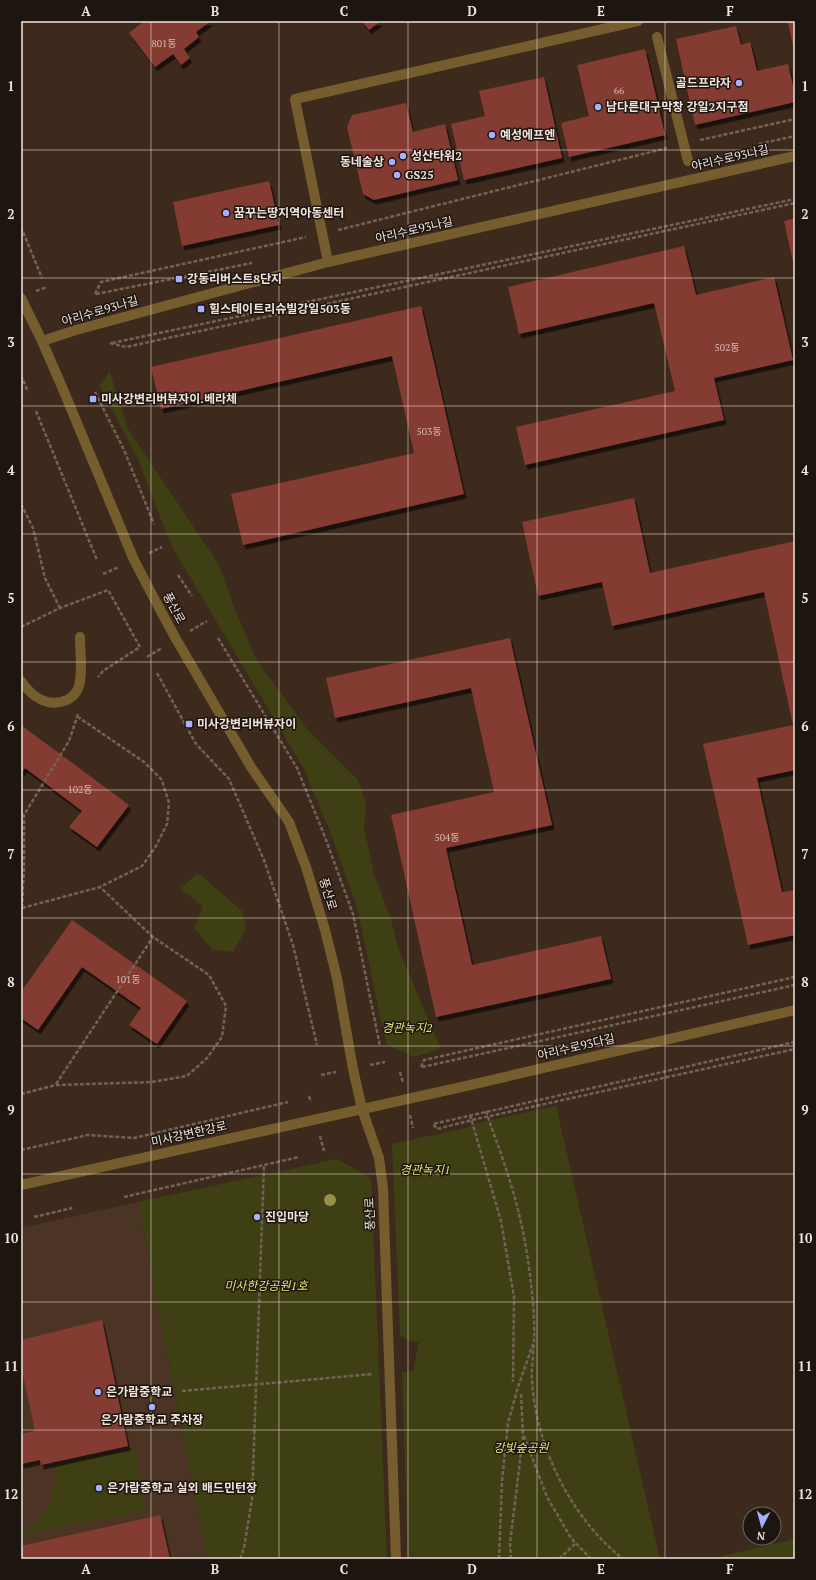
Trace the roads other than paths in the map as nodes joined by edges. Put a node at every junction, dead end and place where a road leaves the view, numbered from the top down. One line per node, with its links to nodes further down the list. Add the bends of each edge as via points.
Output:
1 (638, 21): 5 (street, via 295,99)
2 (657, 37): 4 (street)
3 (795, 156): 5 (street, 아리수로93나길)
4 (688, 161)
5 (328, 262): 7 (street, 아리수로93나길)
6 (21, 298): 7 (street, 풍산로)
7 (42, 341): 11 (street, 풍산로, via 148,588 251,767 288,822 306,867 325,930 337,978)
8 (80, 637): 9 (street, via 79,687 73,697 61,703 46,703 34,696)
9 (21, 681)
10 (795, 1010): 11 (street, 아리수로93다길)
11 (362, 1109): 12 (street, 미사강변한강로); 13 (street, 풍산로, via 379,1158 383,1188)
12 (21, 1185)
13 (396, 1559)

